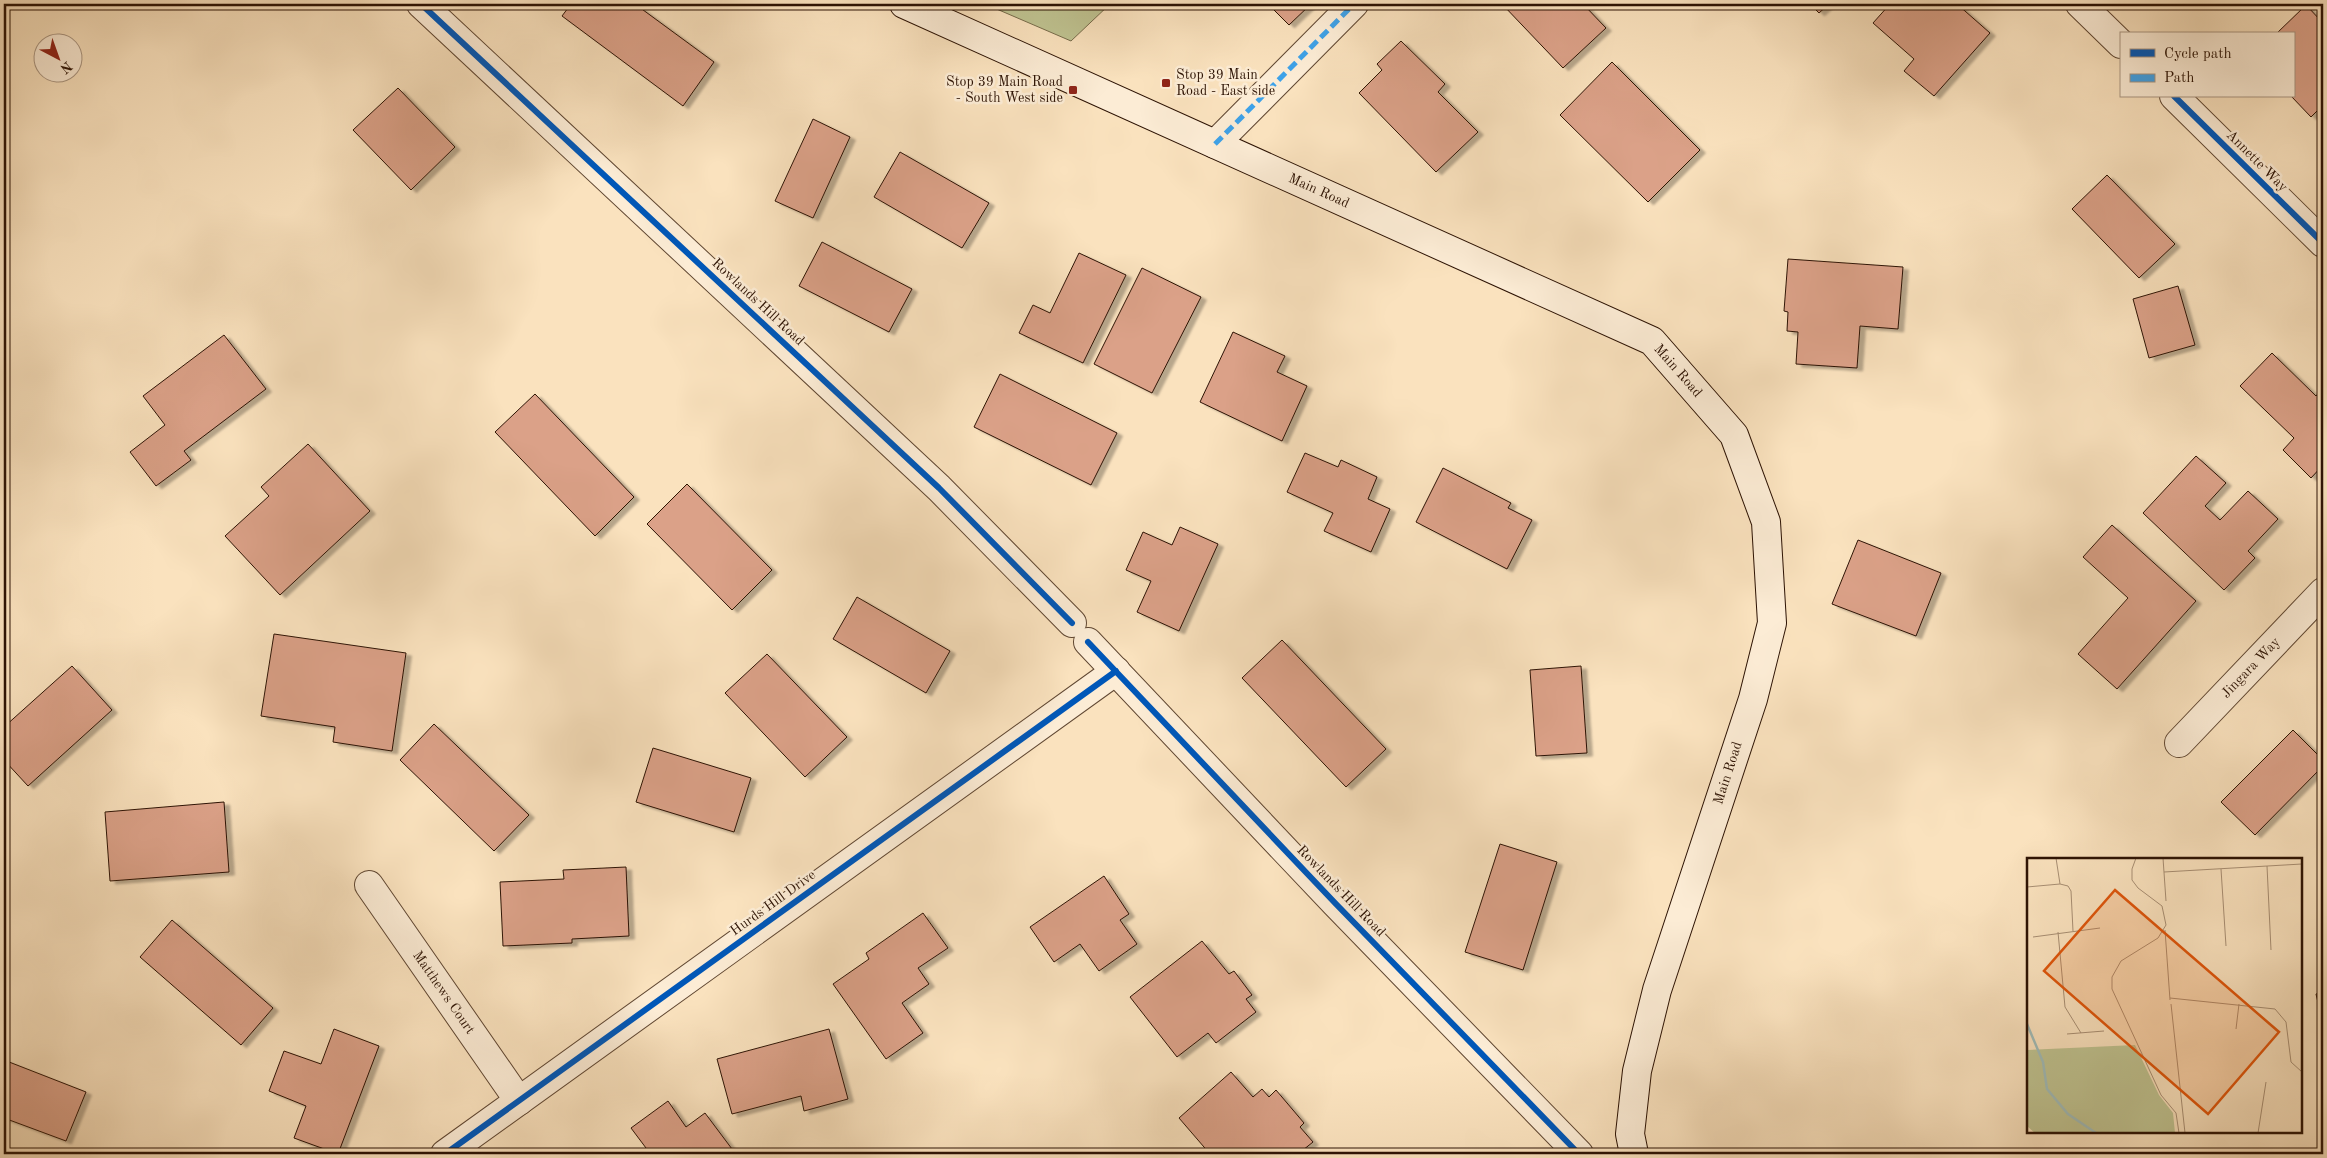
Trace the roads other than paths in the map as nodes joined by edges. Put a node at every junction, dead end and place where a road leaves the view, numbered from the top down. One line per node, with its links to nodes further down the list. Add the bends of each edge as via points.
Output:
1 (421, 4): 10 (street, Rowlands Hill Road, via 939,488)
2 (904, 4): 7 (street, Main Road)
3 (1354, 4): 7 (street)
4 (2080, 4): 5 (street)
5 (2120, 43)
6 (2176, 98): 8 (street, Annette Way)
7 (1215, 144): 16 (street, Main Road, via 1652,341 1734,435 1766,522 1772,622 1753,699 1657,990 1637,1070 1630,1134)
8 (2323, 243)
9 (2323, 592): 11 (street, Jingara Way)
10 (1116, 671): 13 (street, Hurds Hill Drive); 15 (street, Rowlands Hill Road, via 1336,904)
11 (2179, 743)
12 (369, 885): 13 (street, Matthews Court)
13 (519, 1101): 14 (street, Hurds Hill Drive)
14 (445, 1154)
15 (1580, 1154)
16 (1634, 1154)

